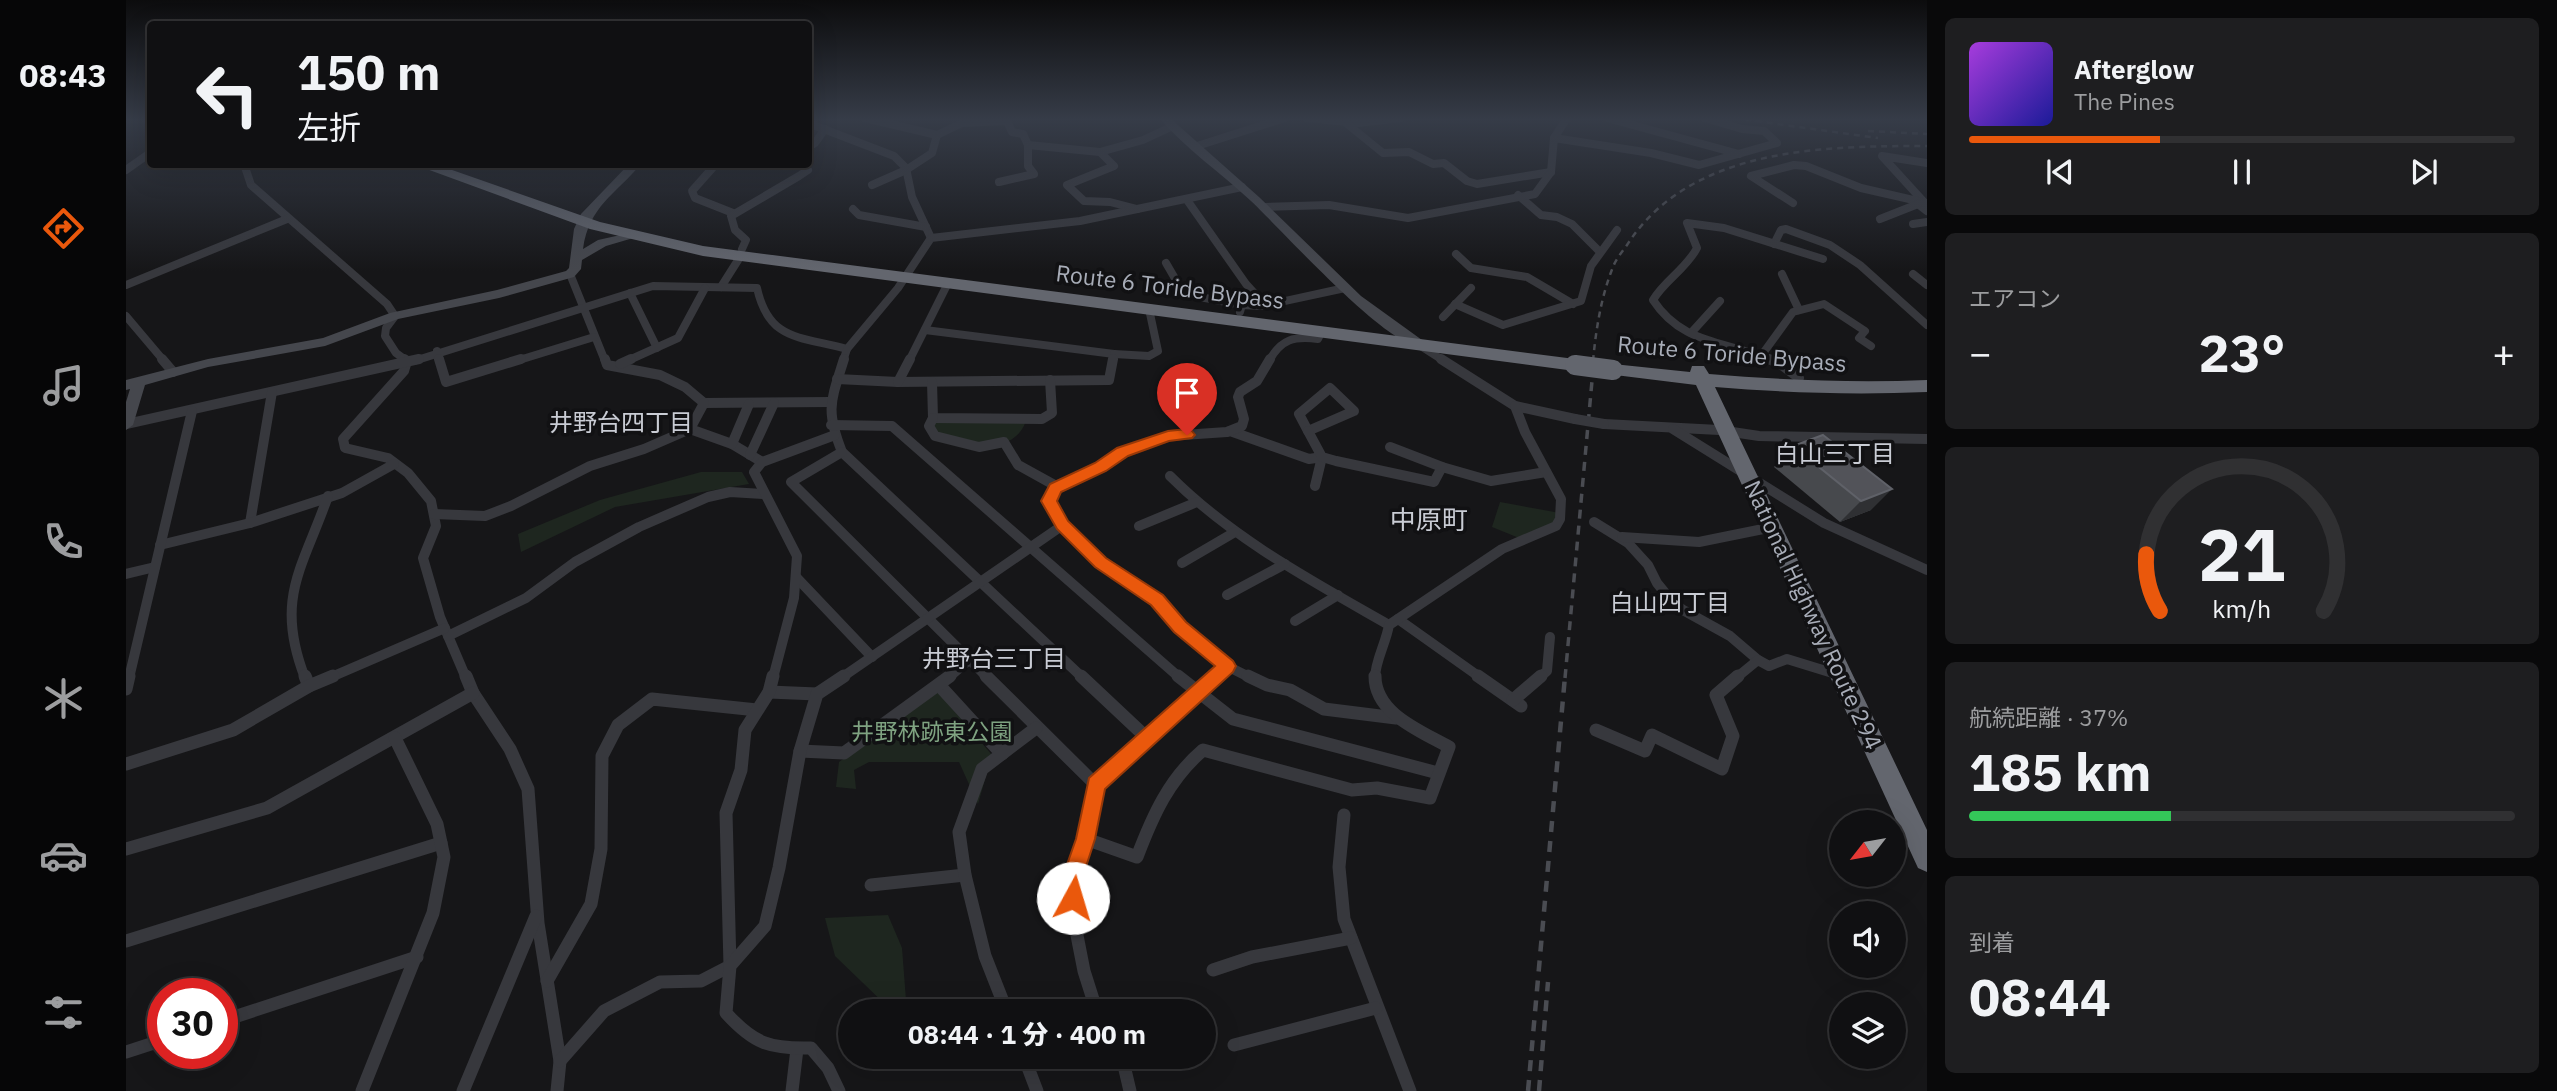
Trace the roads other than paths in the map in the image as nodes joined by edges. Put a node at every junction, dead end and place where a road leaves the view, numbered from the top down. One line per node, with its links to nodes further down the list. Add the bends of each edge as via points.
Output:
1 (246, 169): 30 (street, via 251,185)
2 (435, 169): 29 (highway, Route 6 Toride Bypass)
3 (459, 169): 29 (highway, Route 6 Toride Bypass)
4 (631, 169): 29 (street)
5 (712, 169): 28 (street, via 692,191 695,198)
6 (807, 169): 28 (street, via 794,181)
7 (1030, 169): 17 (street, via 1034,174)
8 (1107, 169): 26 (street, via 1067,185 1084,201)
9 (1222, 169): 19 (street)
10 (1452, 169): 16 (street, via 1477,184)
11 (1551, 169): 16 (street)
12 (1779, 169): 22 (street, via 1751,176)
13 (1812, 169): 23 (street, via 1861,188)
14 (1893, 169): 23 (street)
15 (906, 170): 18 (street); 34 (street)
16 (1551, 172): 20 (street, via 1535,194)
17 (999, 183)
18 (872, 185)
19 (1242, 187): 21 (street); 24 (street)
20 (1518, 195): 24 (street, via 1406,219 1348,206); 39 (street, via 1541,215 1572,224)
21 (1187, 200): 26 (street); 60 (street, via 1245,284)
22 (1793, 203)
23 (1923, 203): 27 (street); 31 (street)
24 (1264, 207): 54 (street)
25 (853, 209): 34 (street, via 859,215)
26 (1140, 210): 37 (street, via 1071,223)
27 (1927, 211)
28 (733, 214): 40 (street, via 735,230 746,240)
29 (585, 218): 36 (highway, Route 6 Toride Bypass); 40 (highway, Route 6 Toride Bypass); 42 (street)
30 (287, 219): 50 (street); 66 (street, via 387,304)
31 (1880, 219)
32 (1927, 222): 33 (street)
33 (1913, 224)
34 (926, 227): 37 (street)
35 (1616, 230): 39 (street)
36 (634, 236): 40 (highway, Route 6 Toride Bypass); 42 (street, via 602,243)
37 (931, 238): 46 (street)
38 (1774, 244): 43 (street); 68 (street, via 1786,229 1830,245 1860,265); 72 (street, via 1724,228 1687,223 1697,248 1691,263 1653,300 1668,323)
39 (1600, 251): 59 (street, via 1581,301)
40 (741, 253): 46 (highway, Route 6 Toride Bypass); 52 (street)
41 (1456, 254): 59 (street, via 1471,269 1520,275)
42 (577, 258): 45 (street)
43 (1823, 259)
44 (1166, 263): 63 (street, via 1184,294)
45 (570, 274): 61 (street); 66 (street)
46 (906, 274): 49 (highway, Route 6 Toride Bypass); 63 (highway, Route 6 Toride Bypass); 77 (street)
47 (1782, 274): 64 (street)
48 (1913, 274): 51 (street)
49 (947, 283): 62 (highway, Route 6 Toride Bypass); 69 (street)
50 (126, 285)
51 (1927, 285)
52 (721, 286): 53 (street); 77 (street, via 757,288 762,309 773,325)
53 (705, 288): 56 (street, via 653,286); 76 (street, via 678,338)
54 (1345, 288): 60 (street); 71 (street)
55 (1471, 288): 58 (street)
56 (630, 293): 61 (street); 76 (street)
57 (1720, 301): 72 (street)
58 (1455, 304): 59 (street, via 1503,326); 67 (street)
59 (1573, 304)
60 (1265, 305): 63 (street)
61 (583, 308): 73 (street); 78 (street)
62 (1149, 309): 70 (highway, Route 6 Toride Bypass); 79 (street, via 1158,351 1149,356)
63 (1241, 309): 71 (highway, Route 6 Toride Bypass)
64 (1799, 310): 75 (street, via 1824,304 1865,331 1859,338); 80 (street)
65 (126, 316): 84 (street)
66 (395, 316): 82 (street, via 385,336); 84 (street, via 325,342)
67 (1443, 317)
68 (1927, 325)
69 (925, 330): 79 (street); 92 (street)
70 (1322, 331): 74 (highway, Route 6 Toride Bypass); 106 (street, via 1318,339 1282,341 1262,376 1251,389 1240,392 1244,419 1242,426)
71 (1397, 332): 74 (street); 81 (highway, Route 6 Toride Bypass)
72 (1692, 333): 80 (street)
73 (594, 337): 78 (street, via 446,382); 83 (street, via 607,365)
74 (1417, 343): 81 (highway, Route 6 Toride Bypass); 99 (street)
75 (1871, 346)
76 (657, 348): 83 (street)
77 (847, 349): 88 (street)
78 (437, 351): 82 (street)
79 (1114, 354): 89 (street, via 1109,380)
80 (1761, 356): 87 (street)
81 (1576, 360): 86 (highway, Route 6 Toride Bypass, bridge)
82 (407, 361): 94 (street); 116 (street, via 395,382 343,439 345,448 388,458)
83 (617, 365): 96 (street, via 665,378 694,391)
84 (173, 372): 91 (street)
85 (1927, 374): 87 (highway, Route 6 Toride Bypass)
86 (1700, 375): 87 (highway, Route 6 Toride Bypass); 93 (highway, Route 6 Toride Bypass, via 1832,389); 108 (highway, National Highway Route 294)
87 (1799, 378)
88 (837, 379): 92 (street); 95 (street)
89 (1050, 380): 90 (street); 101 (street, via 1052,413 1042,419)
90 (932, 382): 92 (street); 101 (street)
91 (132, 383): 102 (street)
92 (898, 383)
93 (1927, 386)
94 (272, 392): 100 (street); 128 (street)
95 (831, 402): 97 (street); 105 (street)
96 (704, 403): 98 (street); 104 (street)
97 (774, 403): 98 (street); 113 (street)
98 (749, 404): 110 (street)
99 (1515, 406): 103 (street, bridge, via 1604,424); 118 (street)
100 (192, 411): 102 (street); 134 (street)
101 (933, 418): 122 (street, via 929,426 935,436 979,447 1004,442 1018,465)
102 (126, 424)
103 (1670, 427): 108 (street); 119 (street)
104 (690, 429): 110 (street); 126 (street, via 590,466 485,516)
105 (833, 430): 112 (street); 115 (street); 135 (street, via 892,426)
106 (1230, 431): 114 (street, via 1309,459); 122 (street, via 1168,436 1122,452)
107 (1308, 431): 107 (street, via 1299,414 1330,388 1354,411); 114 (street)
108 (1727, 431): 109 (street, via 1759,436); 119 (highway, National Highway Route 294)
109 (1927, 439)
110 (733, 444): 113 (street)
111 (1390, 447): 117 (street)
112 (842, 452): 142 (street); 145 (street, via 791,482)
113 (750, 455): 115 (street)
114 (1322, 457): 117 (street, via 1434,482); 121 (street)
115 (762, 462): 123 (street, via 754,472)
116 (394, 464): 124 (street); 126 (street, via 408,473 431,501)
117 (1442, 467): 118 (street, via 1491,481)
118 (1546, 472): 147 (street, via 1561,499 1556,526 1502,550)
119 (1748, 474): 131 (highway, National Highway Route 294); 139 (street, via 1824,523)
120 (1170, 477): 125 (street)
121 (1315, 486)
122 (1058, 487): 129 (street, via 1049,501)
123 (763, 494): 141 (street, via 797,556); 148 (street, via 730,492 708,497 639,527 575,562 526,598)
124 (328, 496): 128 (street); 156 (street, via 294,579 290,603 297,659)
125 (1197, 502): 130 (street); 132 (street)
126 (434, 514): 148 (street, via 436,526 423,558)
127 (1594, 522): 133 (street)
128 (250, 523): 134 (street)
129 (1063, 525): 135 (street); 153 (street, via 1101,563 1157,600 1180,627)
130 (1139, 526)
131 (1773, 527): 133 (street, via 1699,541); 154 (highway, National Highway Route 294)
132 (1236, 532): 136 (street); 137 (street)
133 (1616, 536): 152 (street, via 1648,565 1670,599 1730,636)
134 (160, 545): 138 (street)
135 (1031, 547): 142 (street); 160 (street)
136 (1182, 563)
137 (1285, 564): 143 (street); 144 (street)
138 (155, 567): 140 (street); 157 (street)
139 (1927, 570)
140 (126, 574)
141 (796, 576): 150 (street); 158 (street)
142 (982, 581): 145 (street); 167 (street)
143 (1227, 595)
144 (1338, 595): 146 (street); 147 (street)
145 (929, 619): 150 (street); 151 (street)
146 (1295, 621)
147 (1394, 622): 149 (street, via 1517,703 1547,671); 163 (street, via 1375,668 1376,686)
148 (447, 632): 156 (street); 159 (street)
149 (1550, 637)
150 (872, 657): 161 (street)
151 (970, 659): 155 (street); 164 (street)
152 (1758, 660): 154 (street, via 1769,666 1787,660 1802,662); 165 (street, via 1716,695 1733,736 1722,769 1652,735 1645,751)
153 (1227, 666): 160 (street); 163 (street, via 1267,685 1290,690 1324,709)
154 (1842, 676): 177 (highway, National Highway Route 294)
155 (939, 685): 168 (street, via 844,753); 169 (street)
156 (309, 686): 170 (street, via 233,730)
157 (126, 689)
158 (769, 692): 161 (street); 162 (street)
159 (473, 693): 166 (street); 180 (street, via 510,749 528,789)
160 (1198, 693): 167 (street); 171 (street, via 1233,719)
161 (817, 694): 168 (street)
162 (757, 710): 184 (street, via 745,730 741,770 726,813); 186 (street, via 652,699 618,724 602,757 601,849 591,904)
163 (1396, 718): 171 (street, via 1449,747)
164 (1036, 728): 169 (street); 172 (street)
165 (1596, 730)
166 (396, 738): 175 (street); 176 (street, via 267,808)
167 (1147, 738): 172 (street)
168 (800, 751): 184 (street, via 765,926)
169 (1002, 754): 178 (street, via 982,769 959,832)
170 (126, 764)
171 (1438, 773): 174 (street, via 1430,798 1377,788 1352,790 1203,750 1185,764 1156,804 1137,857)
172 (1096, 785): 174 (street)
173 (1345, 815): 181 (street, via 1338,842 1339,890)
174 (1086, 839): 188 (street, via 1073,876 1074,920)
175 (442, 843): 182 (street); 183 (street, via 444,857 433,914)
176 (126, 849)
177 (1927, 859)
178 (965, 875): 179 (street); 187 (street, via 985,956)
179 (871, 885)
180 (539, 910): 186 (street); 199 (street)
181 (1351, 938): 185 (street, via 1252,957); 189 (street)
182 (126, 942)
183 (417, 957): 190 (street); 198 (street)
184 (730, 967): 193 (street, via 726,1013 744,1034 776,1050); 195 (street, via 701,981 660,982 604,1011)
185 (1213, 970)
186 (547, 981): 195 (street)
187 (1002, 999)
188 (1093, 999)
189 (1376, 1008): 192 (street); 205 (street)
190 (238, 1016)
191 (147, 1045): 194 (street)
192 (1234, 1045)
193 (797, 1049): 201 (street); 202 (street, via 811,1048)
194 (126, 1052)
195 (560, 1061): 200 (street)
196 (1029, 1069): 203 (street)
197 (1125, 1069): 204 (street)
198 (362, 1091)
199 (463, 1091)
200 (557, 1091)
201 (792, 1091)
202 (839, 1091)
203 (1037, 1091)
204 (1130, 1091)
205 (1410, 1091)

